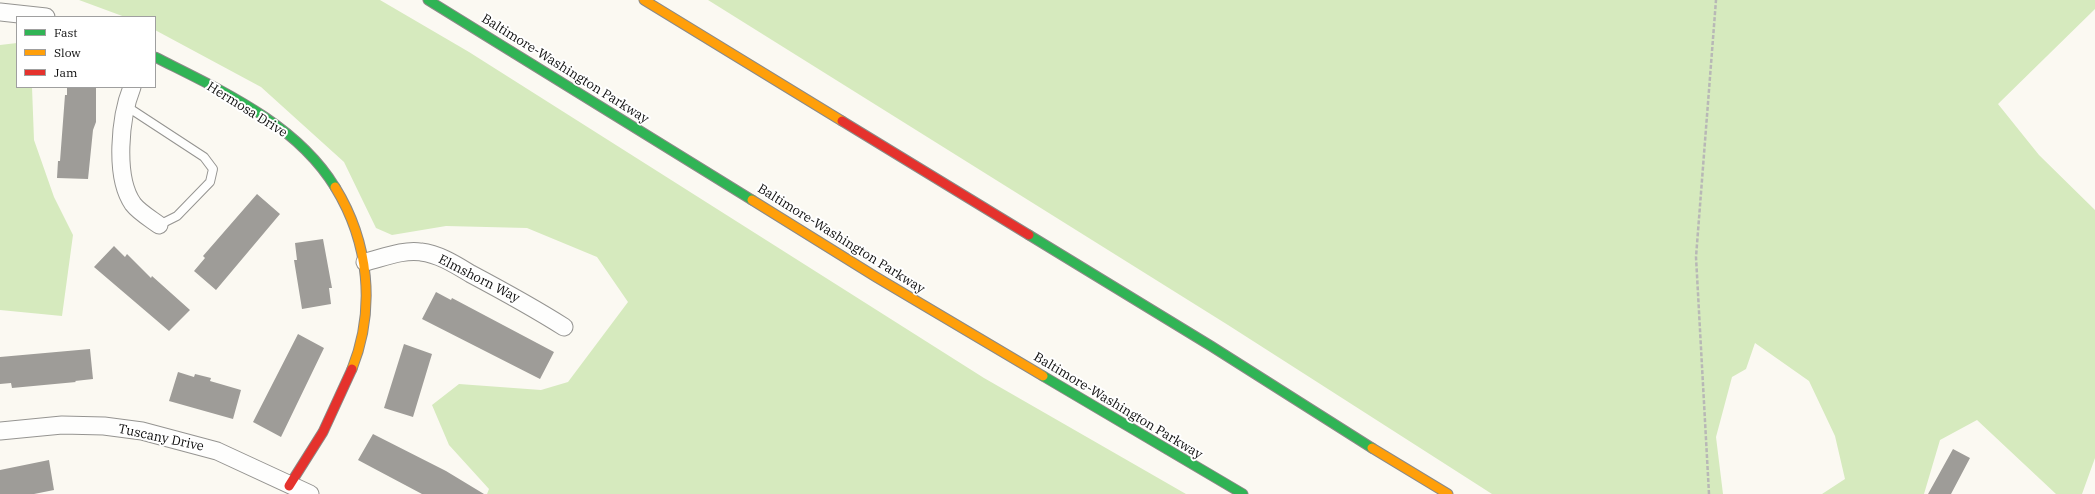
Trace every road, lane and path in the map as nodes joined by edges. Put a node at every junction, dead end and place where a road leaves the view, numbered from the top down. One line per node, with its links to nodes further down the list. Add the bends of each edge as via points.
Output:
1 (428, 0): 15 (main road, Baltimore-Washington Parkway, via 876,277)
2 (644, 0): 16 (main road, via 1212,346 1373,450)
3 (1716, 0): 17 (path, via 1696,257)
4 (0, 12): 5 (street)
5 (37, 16)
6 (156, 58): 10 (main road, Hermosa Drive, via 254,112 289,135 314,158 349,209)
7 (132, 88): 8 (street)
8 (126, 106): 9 (street, via 120,158 121,177 133,204); 9 (lane, via 204,157 212,169 210,182 177,216)
9 (159, 225)
10 (365, 262): 11 (street, Elmshorn Way, via 410,252 430,254 518,299); 13 (main road, Hermosa Drive, via 368,306 357,358 318,444)
11 (564, 327)
12 (0, 431): 13 (street, Tuscany Drive, via 62,425 104,426 142,431 217,451)
13 (289, 486): 14 (street, Tuscany Drive)
14 (310, 494)
15 (1243, 494)
16 (1448, 494)
17 (1709, 494)

